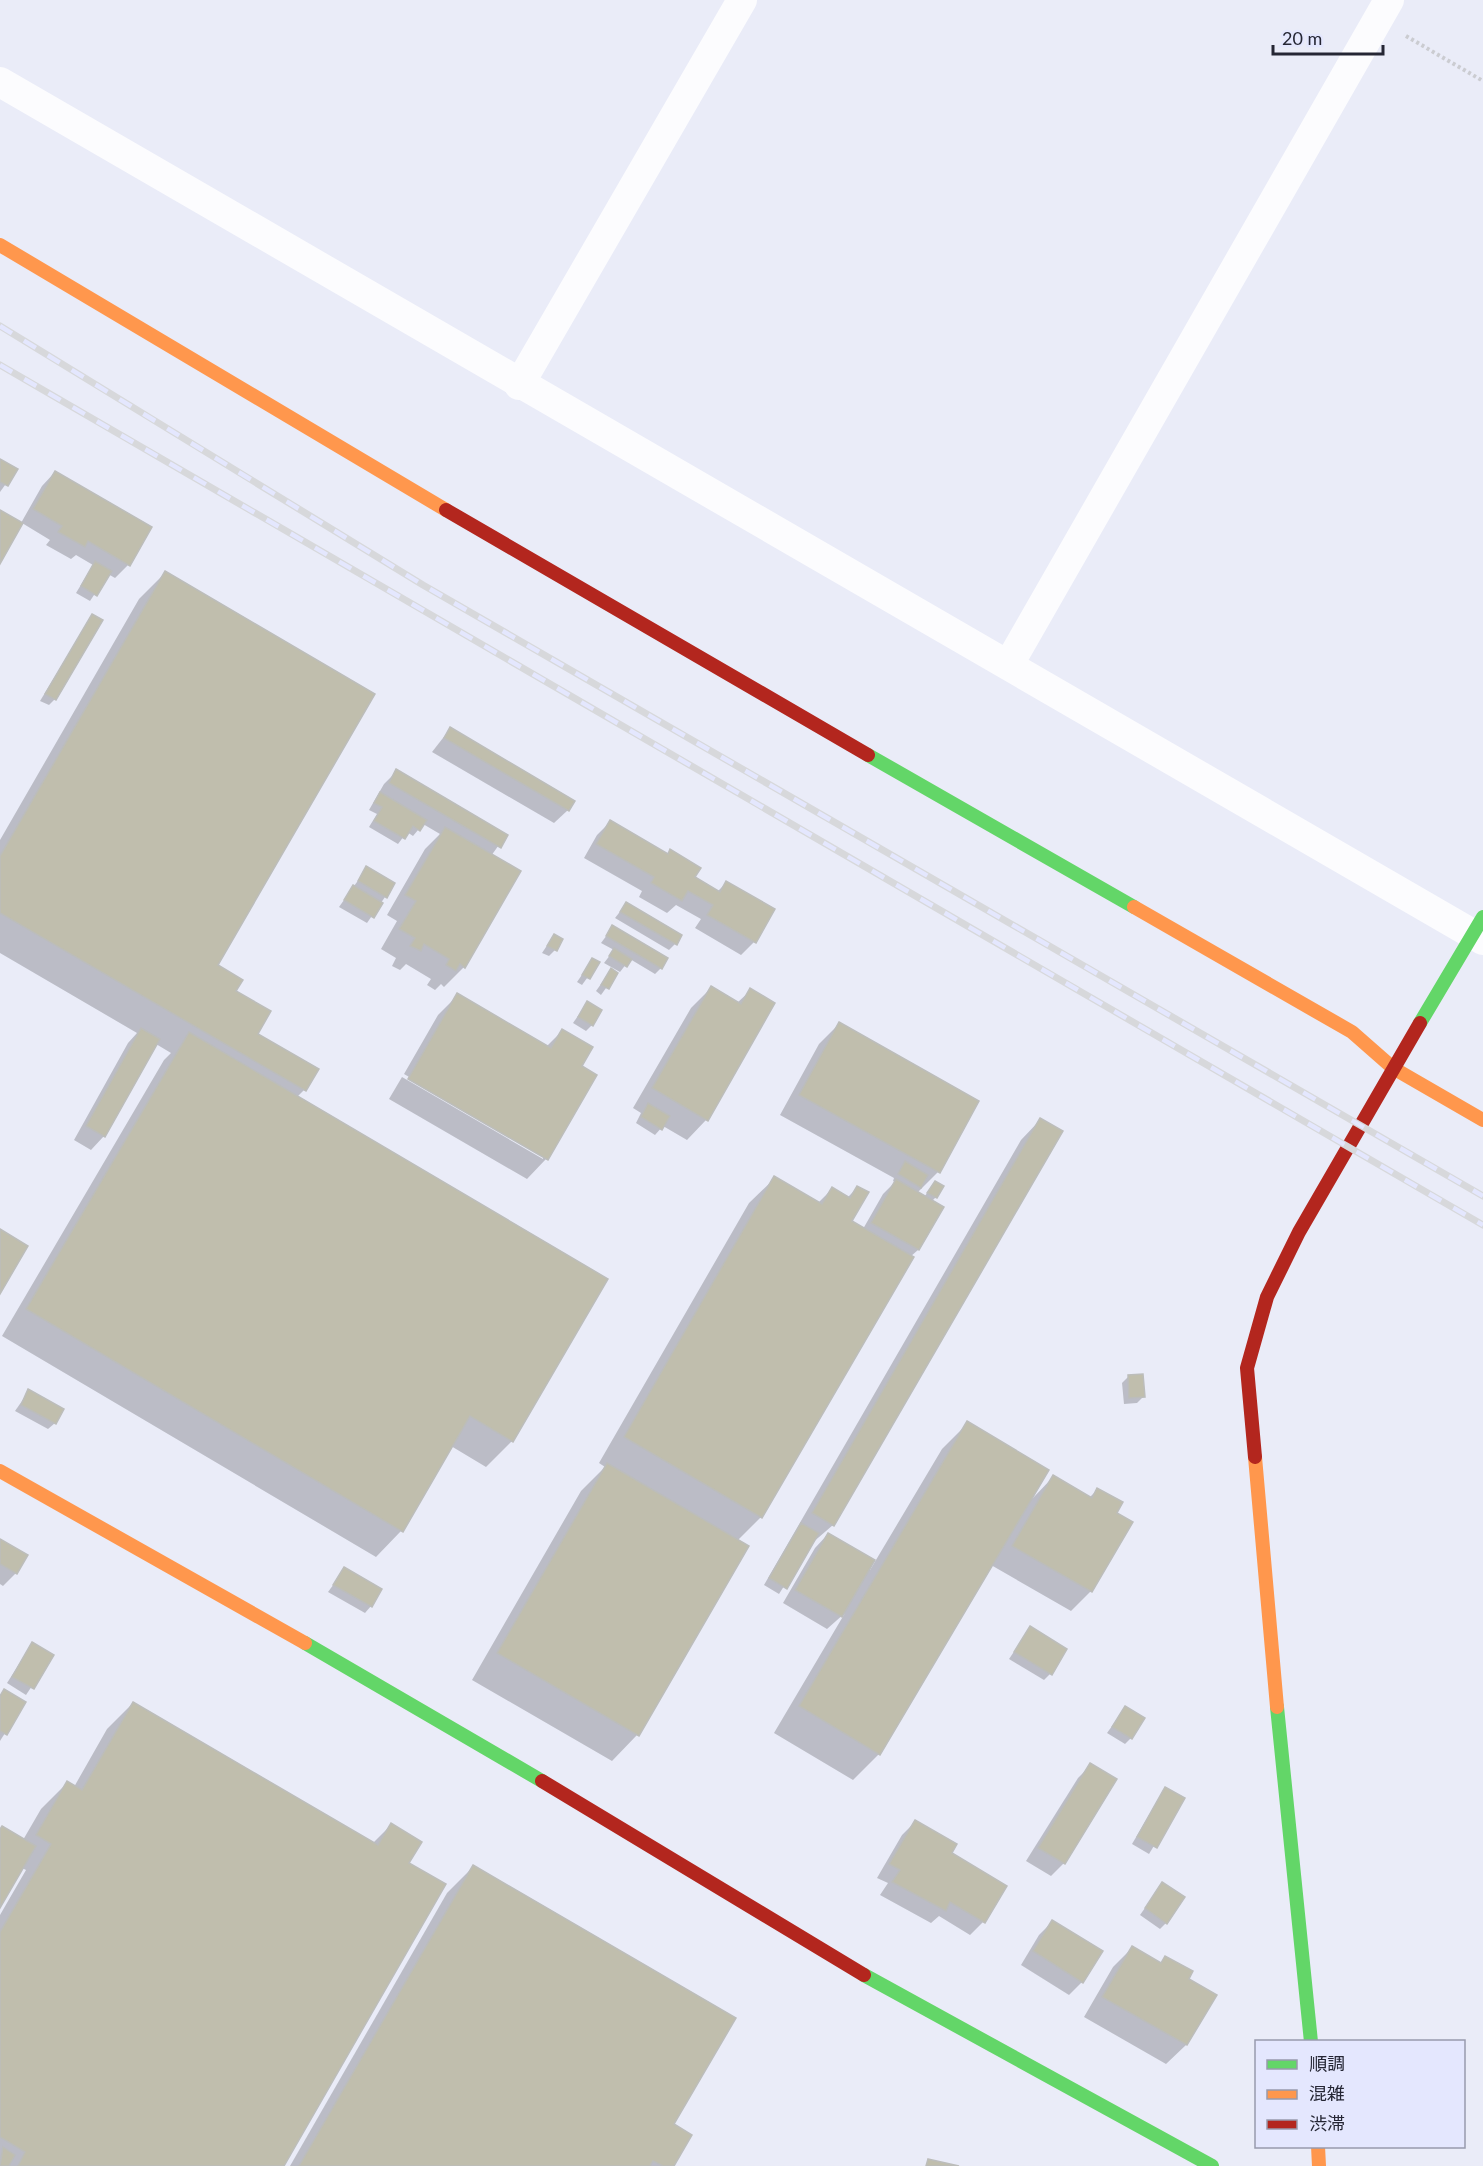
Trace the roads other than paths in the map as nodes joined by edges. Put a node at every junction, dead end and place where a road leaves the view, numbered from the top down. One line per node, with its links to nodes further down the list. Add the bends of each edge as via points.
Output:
1 (742, 0): 5 (street)
2 (1383, 10): 6 (street)
3 (0, 82): 5 (street)
4 (0, 245): 8 (street, via 597,600 1352,1032)
5 (519, 385): 6 (street)
6 (1008, 664): 7 (street)
7 (1482, 927): 8 (street, via 1458,958)
8 (1393, 1068): 9 (street); 11 (street, via 1264,1298 1247,1368 1288,1836)
9 (1483, 1120)
10 (0, 1471): 13 (street, via 431,1714 893,1993)
11 (1311, 2040)
12 (1318, 2148): 14 (street)
13 (1212, 2166)
14 (1319, 2166)

